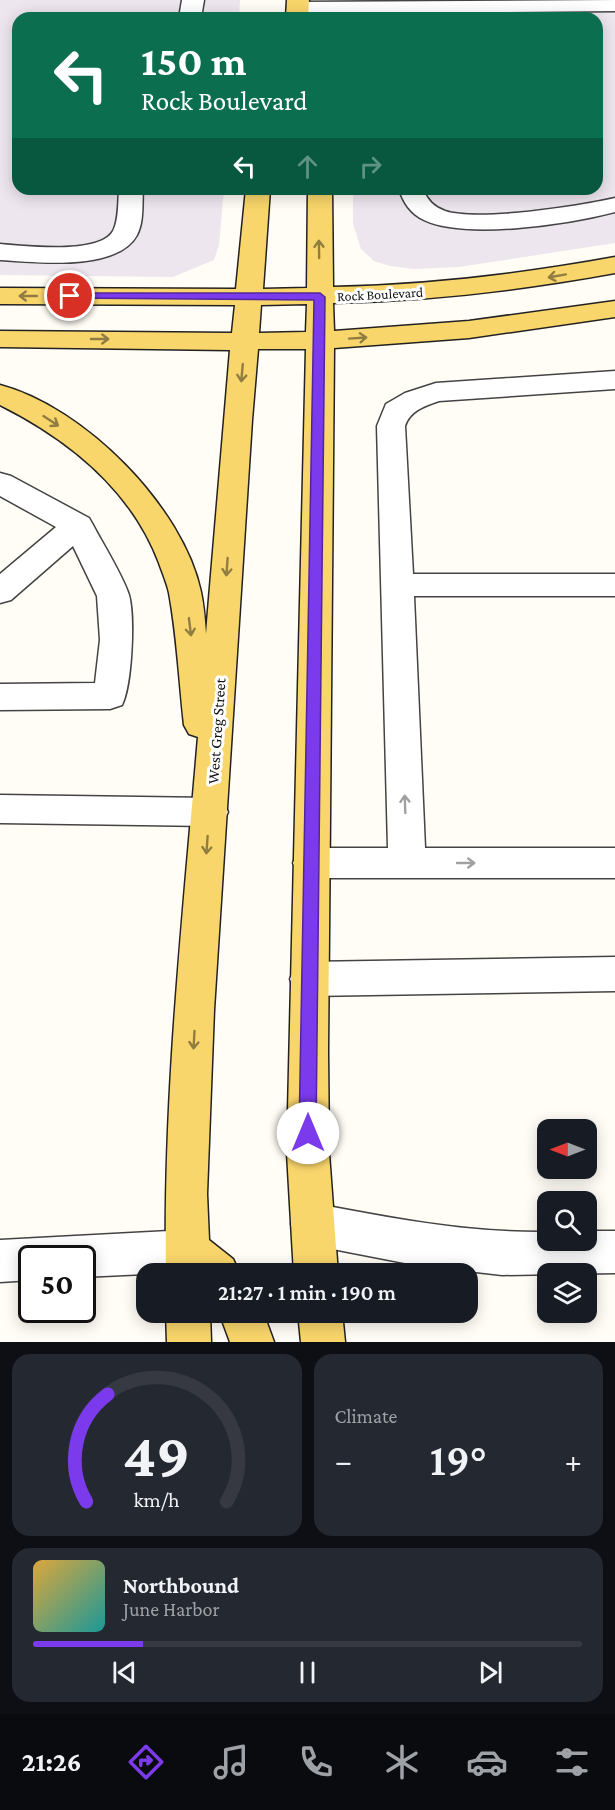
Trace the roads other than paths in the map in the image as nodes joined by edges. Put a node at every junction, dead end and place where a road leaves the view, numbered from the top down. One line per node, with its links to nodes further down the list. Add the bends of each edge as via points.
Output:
1 (615, 5): 3 (lane)
2 (298, 9): 3 (lane)
3 (398, 12)
4 (130, 195): 9 (lane, via 124,234 111,247 72,254)
5 (258, 195): 12 (main road, West Greg Street)
6 (320, 195): 13 (main road, one-way to 6)
7 (413, 195): 8 (lane, via 425,211 461,221)
8 (615, 205)
9 (0, 252)
10 (615, 265): 13 (main road, Rock Boulevard, one-way to 13, via 448,290)
11 (0, 296): 12 (main road, Rock Boulevard, one-way to 11)
12 (250, 297): 13 (main road, Rock Boulevard); 16 (main road, West Greg Street)
13 (320, 297): 17 (main road)
14 (615, 309): 17 (main road, one-way to 14, via 460,330)
15 (0, 339): 16 (main road, one-way to 16)
16 (246, 340): 17 (main road); 27 (main road, West Greg Street, one-way to 27)
17 (320, 340): 28 (main road)
18 (615, 380): 24 (lane, via 436,392 396,411 391,426)
19 (0, 394): 27 (main road, one-way to 27, via 40,414 90,447 135,493 166,541 185,591)
20 (0, 483): 21 (lane)
21 (78, 525): 23 (lane); 25 (lane, via 113,596 116,640 110,696)
22 (615, 585): 24 (lane)
23 (0, 592)
24 (399, 601): 29 (lane, one-way to 24)
25 (0, 697)
26 (0, 809): 27 (lane)
27 (210, 812): 39 (main road, West Greg Street, one-way to 39, via 186,1194)
28 (310, 863): 29 (lane); 32 (main road)
29 (407, 863): 30 (lane, one-way to 30)
30 (615, 863)
31 (615, 974): 32 (lane)
32 (309, 979): 33 (main road, via 308,1154)
33 (312, 1224): 34 (lane, via 415,1244 502,1254); 40 (main road)
34 (615, 1252)
35 (18, 1260): 36 (lane)
36 (0, 1261)
37 (96, 1261): 38 (lane)
38 (138, 1263)
39 (198, 1263)
40 (315, 1263)
41 (188, 1323): 44 (main road)
42 (245, 1323): 45 (main road)
43 (321, 1323): 46 (main road)
44 (189, 1342)
45 (252, 1342)
46 (323, 1342)

